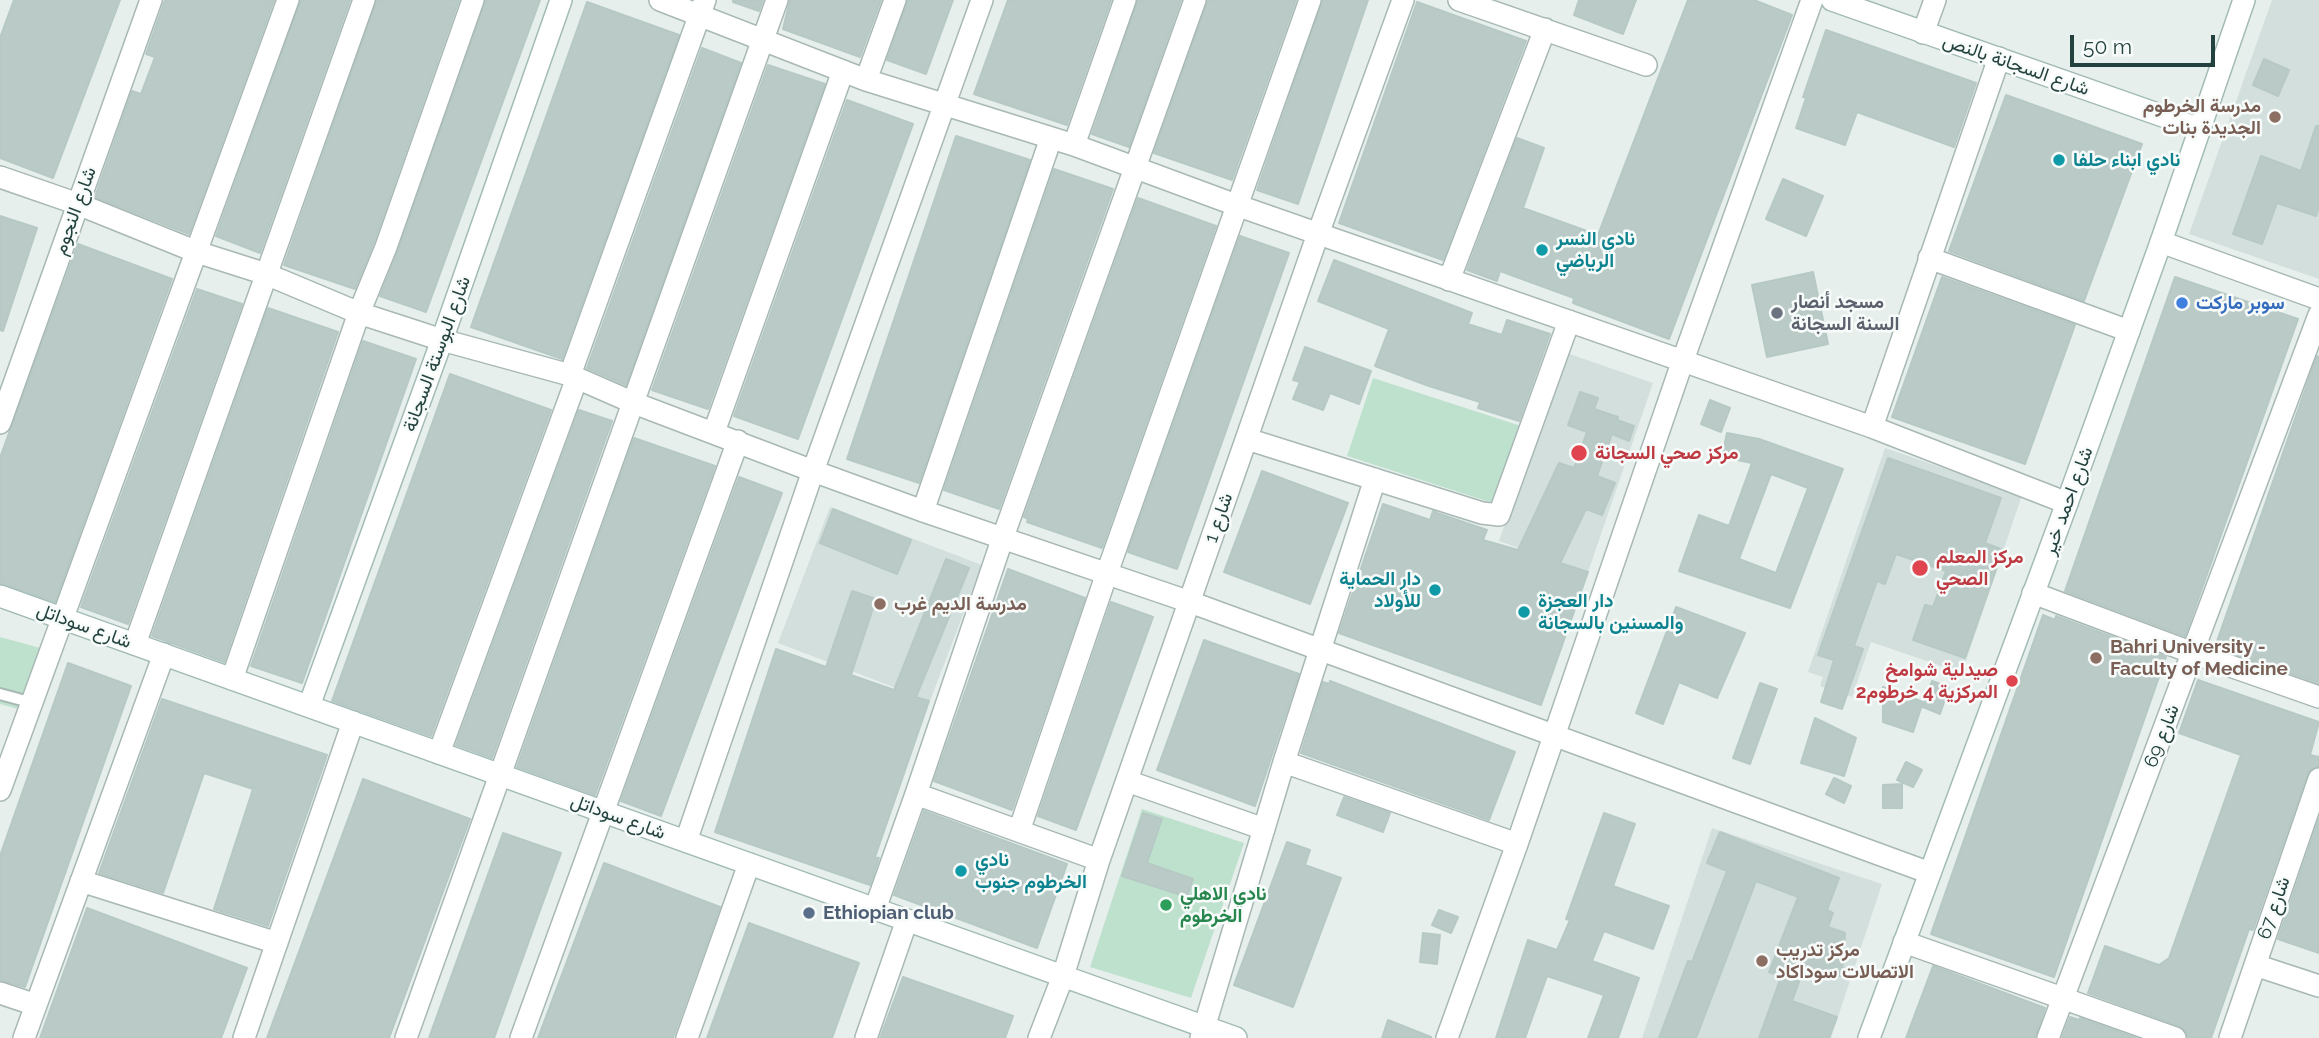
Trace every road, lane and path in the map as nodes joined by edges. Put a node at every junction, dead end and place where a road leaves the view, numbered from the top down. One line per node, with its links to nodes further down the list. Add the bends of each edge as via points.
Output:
1 (151, 0): 33 (street, شارع النجوم)
2 (288, 0): 37 (street)
3 (364, 0): 39 (street)
4 (474, 0): 42 (street)
5 (561, 0): 46 (street, شارع البوستة السجانة)
6 (660, 0): 19 (street)
7 (777, 0): 22 (street)
8 (895, 0): 26 (street)
9 (982, 0): 27 (street)
10 (1125, 0): 30 (street)
11 (1195, 0): 31 (street)
12 (1310, 0): 34 (street)
13 (1403, 0): 35 (street, شارع 1)
14 (1459, 0): 20 (street)
15 (1812, 0): 47 (street)
16 (1832, 0): 21 (street, شارع السجانة بالنص)
17 (1935, 0): 21 (street)
18 (2244, 0): 28 (street, شارع احمد خير)
19 (702, 7): 22 (street); 48 (street)
20 (1545, 29): 24 (street); 40 (street)
21 (1923, 33): 23 (street, شارع السجانة بالنص)
22 (764, 39): 25 (street); 49 (street)
23 (1999, 58): 28 (street, شارع السجانة بالنص); 38 (street)
24 (1646, 65)
25 (843, 71): 26 (street); 52 (street)
26 (866, 80): 27 (street)
27 (945, 104): 29 (street); 55 (street)
28 (2200, 129): 36 (street, شارع احمد خير)
29 (1051, 138): 30 (street); 58 (street)
30 (1074, 145): 31 (street)
31 (1135, 167): 34 (street); 59 (street)
32 (0, 177): 33 (street)
33 (78, 204): 37 (street); 50 (street, شارع النجوم)
34 (1236, 205): 35 (street); 60 (street)
35 (1318, 234): 40 (street); 53 (street, شارع 1)
36 (2161, 242): 41 (street); 45 (street, شارع احمد خير)
37 (197, 252): 39 (street); 64 (street)
38 (1929, 258): 45 (street); 51 (street)
39 (266, 274): 42 (street); 65 (street)
40 (1449, 280): 44 (street)
41 (2319, 299)
42 (359, 313): 46 (street); 69 (street)
43 (2319, 315): 67 (street, شارع 69)
44 (1569, 321): 47 (street); 56 (street, via 1499,515)
45 (2129, 331): 57 (street, شارع احمد خير)
46 (442, 340): 48 (street); 73 (street, شارع البوستة السجانة)
47 (1684, 360): 51 (street); 75 (street)
48 (573, 377): 49 (street); 76 (street)
49 (634, 403): 52 (street); 78 (street)
50 (0, 423)
51 (1872, 427): 57 (street)
52 (714, 432): 54 (street)
53 (1247, 439): 56 (street); 63 (street, شارع 1)
54 (738, 441): 55 (street); 83 (street)
55 (813, 471): 58 (street); 86 (street)
56 (1375, 479): 66 (street)
57 (2067, 503): 61 (street, شارع احمد خير)
58 (923, 511): 59 (street)
59 (1003, 537): 60 (street); 82 (street)
60 (1107, 573): 63 (street); 85 (street)
61 (2033, 593): 67 (street); 90 (street, شارع احمد خير)
62 (0, 596): 64 (street, شارع سوداتل)
63 (1190, 602): 66 (street); 80 (street, شارع 1)
64 (64, 619): 65 (street, شارع سوداتل); 72 (street)
65 (135, 644): 68 (street, شارع سوداتل)
66 (1319, 650): 75 (street); 77 (street)
67 (2193, 653): 71 (street); 100 (street, شارع 69)
68 (164, 654): 69 (street, شارع سوداتل); 91 (street)
69 (232, 679): 73 (street, شارع سوداتل)
70 (0, 694): 72 (lane)
71 (2319, 697)
72 (33, 703): 81 (street)
73 (309, 706): 74 (street, شارع سوداتل)
74 (353, 722): 76 (street, شارع سوداتل); 95 (street)
75 (1555, 735): 87 (street); 90 (street)
76 (439, 753): 78 (street, شارع سوداتل)
77 (1284, 762): 84 (street); 87 (street)
78 (501, 775): 83 (street, شارع سوداتل); 105 (street)
79 (2319, 779): 96 (street, شارع 67)
80 (1128, 782): 84 (street); 88 (street, شارع 1)
81 (0, 790)
82 (916, 794): 85 (street); 92 (street)
83 (604, 812): 86 (street, شارع سوداتل); 106 (street)
84 (1264, 829): 102 (street)
85 (1019, 831): 88 (street)
86 (686, 841): 89 (street, شارع سوداتل)
87 (1517, 844): 111 (street)
88 (1099, 860): 97 (street, شارع 1)
89 (749, 864): 92 (street, شارع سوداتل); 107 (street)
90 (1930, 873): 94 (street, شارع احمد خير)
91 (81, 881): 95 (street); 101 (street)
92 (875, 909): 93 (street, شارع سوداتل)
93 (907, 920): 97 (street, شارع سوداتل); 108 (street)
94 (1904, 942): 100 (street); 112 (street, شارع احمد خير)
95 (277, 943): 104 (street)
96 (2255, 965): 98 (street); 115 (street, شارع 67)
97 (1063, 976): 102 (street, شارع سوداتل); 109 (street, شارع 1)
98 (2319, 986)
99 (0, 993): 101 (street)
100 (2063, 999): 113 (street, شارع 69); 114 (street)
101 (36, 1005): 103 (street)
102 (1203, 1032): 110 (street, شارع سوداتل)
103 (24, 1038)
104 (244, 1038)
105 (407, 1038)
106 (521, 1038)
107 (687, 1038)
108 (866, 1038)
109 (1039, 1038)
110 (1236, 1038)
111 (1447, 1038)
112 (1869, 1038)
113 (2048, 1038)
114 (2175, 1038)
115 (2230, 1038)

